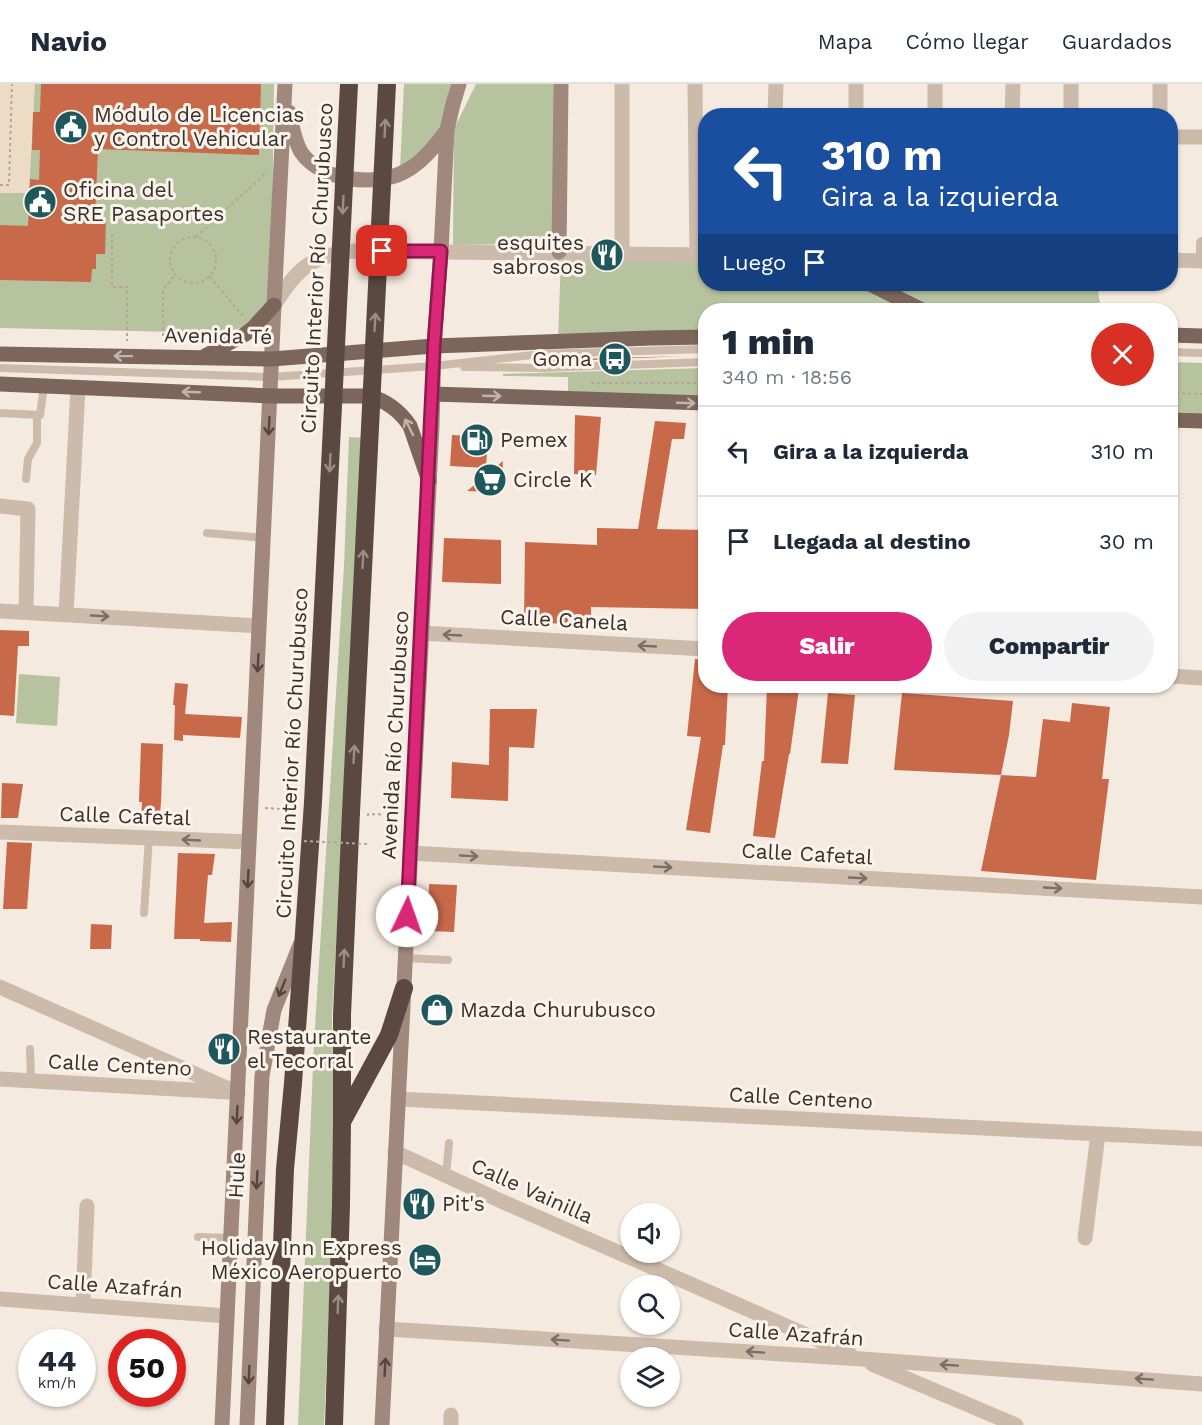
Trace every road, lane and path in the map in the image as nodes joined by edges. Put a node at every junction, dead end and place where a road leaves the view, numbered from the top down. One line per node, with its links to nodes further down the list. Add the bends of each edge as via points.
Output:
1 (12, 84): 26 (path, via 9,185)
2 (349, 84): 97 (highway, Circuito Interior Río Churubusco, one-way to 97, bridge)
3 (387, 84): 87 (highway, one-way to 3, bridge)
4 (459, 84): 21 (main road, Avenida Río Churubusco)
5 (561, 84): 31 (main road)
6 (622, 84): 32 (street)
7 (695, 84): 25 (street)
8 (776, 84): 15 (street)
9 (856, 84): 16 (street)
10 (935, 84): 17 (street)
11 (1013, 84): 18 (street)
12 (1071, 84): 19 (street)
13 (1160, 84): 20 (street)
14 (285, 91): 21 (main road, via 302,153 322,170 348,178 386,179 405,172); 24 (main road)
15 (775, 108)
16 (856, 108)
17 (935, 108)
18 (1012, 108)
19 (1071, 108)
20 (1160, 108)
21 (447, 130): 30 (main road, Avenida Río Churubusco)
22 (1178, 137): 23 (street)
23 (1202, 137)
24 (282, 159): 28 (path); 40 (main road)
25 (698, 170)
26 (0, 185)
27 (112, 234): 50 (path, via 112,287 127,287)
28 (196, 237): 36 (path, via 180,240 172,248 169,259); 37 (path, via 211,245 216,255 216,266)
29 (1202, 243): 35 (street)
30 (441, 251): 31 (street); 40 (street, via 353,251 322,257 299,272); 45 (main road, Avenida Río Churubusco)
31 (559, 252): 32 (street)
32 (622, 254): 33 (street)
33 (698, 255)
34 (1178, 260): 35 (street)
35 (1202, 261)
36 (175, 274): 37 (path, via 189,283); 51 (path, via 163,290)
37 (210, 276): 41 (path)
38 (884, 291): 39 (main road)
39 (908, 303)
40 (274, 305): 41 (main road); 53 (main road)
41 (253, 328): 52 (main road)
42 (1178, 335): 43 (main road)
43 (1202, 336)
44 (698, 338): 45 (main road, Avenida Té)
45 (434, 346): 53 (main road, Avenida Té); 55 (main road, Avenida Río Churubusco)
46 (698, 349): 55 (lane, via 541,354)
47 (1178, 352): 48 (lane)
48 (1202, 353)
49 (0, 354): 50 (main road, Avenida Té, one-way to 49)
50 (126, 356): 51 (main road, Avenida Té)
51 (162, 357): 52 (main road, Avenida Té)
52 (203, 357): 53 (main road, Avenida Té)
53 (272, 359): 57 (main road)
54 (698, 362): 55 (lane, via 542,368)
55 (434, 366): 57 (lane); 64 (main road, Avenida Río Churubusco)
56 (0, 368): 57 (lane)
57 (271, 378): 66 (main road)
58 (591, 383): 59 (path)
59 (698, 383)
60 (0, 384): 61 (main road)
61 (44, 386): 62 (main road); 69 (lane)
62 (78, 388): 66 (main road, one-way to 62); 79 (street)
63 (1178, 393): 65 (path)
64 (433, 394): 67 (main road, one-way to 67); 73 (main road, Avenida Río Churubusco)
65 (1202, 394)
66 (270, 396): 73 (main road, one-way to 66, via 410,426 385,402 369,396); 76 (main road, one-way to 76)
67 (698, 403)
68 (0, 412): 69 (lane)
69 (37, 416): 72 (lane, via 37,443 28,459)
70 (1178, 420): 71 (main road)
71 (1202, 421)
72 (26, 479)
73 (429, 481): 81 (main road, Avenida Río Churubusco)
74 (0, 506): 78 (street, via 28,509)
75 (207, 533): 76 (lane)
76 (264, 538): 80 (main road)
77 (0, 611): 78 (street)
78 (26, 612): 79 (street)
79 (66, 614): 80 (street, one-way to 80)
80 (259, 626): 85 (main road, one-way to 85)
81 (421, 633): 82 (street, Calle Canela, one-way to 81); 88 (main road, Avenida Río Churubusco)
82 (698, 649)
83 (1178, 676): 84 (street)
84 (1202, 678)
85 (251, 808): 86 (path); 92 (main road)
86 (306, 810)
87 (360, 813): 88 (path); 107 (highway, one-way to 87, via 342,1015)
88 (412, 816): 94 (main road, Avenida Río Churubusco)
89 (0, 832): 90 (street, Calle Cafetal)
90 (149, 838): 92 (street, Calle Cafetal, one-way to 90); 96 (lane)
91 (304, 841): 93 (path, bridge)
92 (249, 842): 105 (main road, one-way to 105)
93 (367, 844)
94 (410, 853): 95 (street, Calle Cafetal, one-way to 95); 98 (main road, Avenida Río Churubusco)
95 (1202, 897)
96 (144, 913)
97 (304, 933): 124 (main road, Hule, one-way to 124, via 274,1010 262,1076); 125 (highway, Circuito Interior Río Churubusco, via 285,1169)
98 (405, 958): 99 (lane); 101 (main road, Avenida Río Churubusco)
99 (448, 960)
100 (0, 987): 105 (street)
101 (404, 988): 106 (main road, Avenida Río Churubusco); 107 (highway, via 389,1035)
102 (30, 1049): 104 (lane)
103 (0, 1079): 104 (street, Calle Centeno)
104 (31, 1081): 105 (street, Calle Centeno)
105 (238, 1093): 115 (main road, one-way to 115)
106 (398, 1099): 108 (street, Calle Centeno); 111 (main road, Avenida Río Churubusco)
107 (342, 1122): 126 (highway, one-way to 107)
108 (1098, 1134): 109 (street, Calle Centeno); 116 (street)
109 (1202, 1139)
110 (449, 1143): 112 (lane)
111 (395, 1152): 112 (street, Calle Vainilla); 120 (main road, Avenida Río Churubusco)
112 (446, 1175): 121 (street, Calle Vainilla)
113 (87, 1206): 118 (street)
114 (198, 1237): 115 (lane)
115 (231, 1238): 119 (main road)
116 (1085, 1238)
117 (0, 1299): 118 (street, Calle Azafrán)
118 (83, 1304): 119 (street, Calle Azafrán)
119 (227, 1316): 123 (main road)
120 (386, 1329): 121 (street, Calle Azafrán, one-way to 120); 127 (main road, Avenida Río Churubusco, one-way to 120)
121 (862, 1359): 122 (street, Calle Azafrán, one-way to 121); 128 (street, Calle Vainilla)
122 (1202, 1383)
123 (222, 1425)
124 (247, 1425)
125 (275, 1425)
126 (334, 1425)
127 (382, 1425)
128 (1016, 1425)

